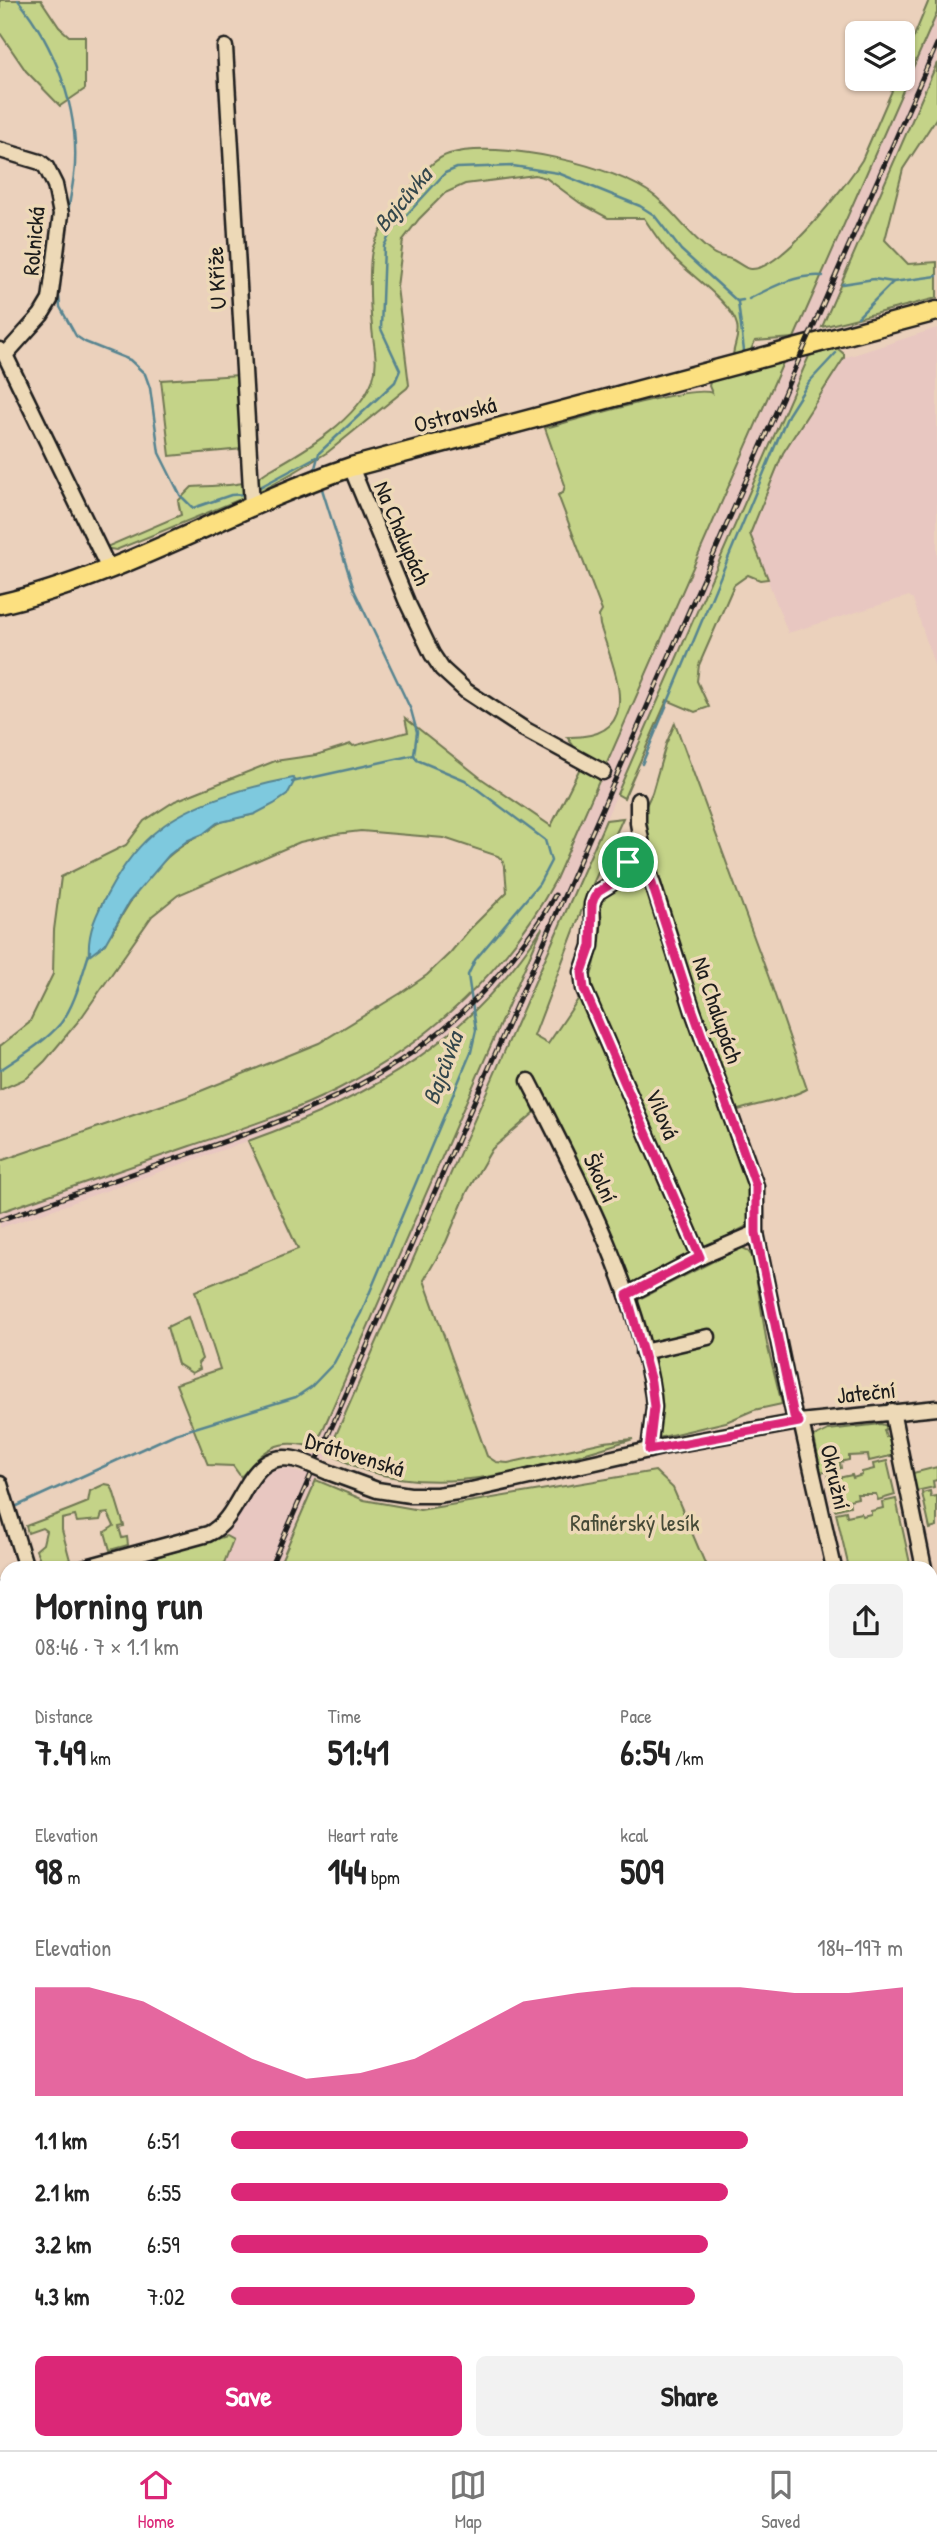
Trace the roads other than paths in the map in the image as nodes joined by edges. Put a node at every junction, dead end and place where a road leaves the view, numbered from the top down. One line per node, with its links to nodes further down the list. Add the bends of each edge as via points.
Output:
1 (225, 47): 6 (street, U Kříže)
2 (0, 150): 4 (street, Rolnická, via 46,167 61,214 50,300)
3 (937, 311): 5 (main road, Ostravská)
4 (3, 353): 7 (street, Rolnická)
5 (351, 467): 6 (main road, Ostravská); 9 (street, Na Chalupách, via 407,602 442,669 466,691 524,729)
6 (252, 506): 7 (main road, Ostravská)
7 (109, 569): 8 (main road, Ostravská)
8 (0, 604)
9 (603, 772)
10 (638, 800): 11 (street, Na Chalupách)
11 (643, 856): 13 (street, Na Chalupách, via 756,1186); 14 (street, Vilová, via 628,862 594,898 591,946 582,972 584,989)
12 (529, 1081): 15 (street, Školní, via 576,1174)
13 (756, 1233): 14 (street); 20 (street, Na Chalupách, via 794,1416)
14 (700, 1257): 15 (street)
15 (627, 1295): 17 (street, Školní)
16 (708, 1338): 17 (street)
17 (643, 1352): 21 (street, Školní, via 654,1407)
18 (937, 1408): 19 (street, Jateční)
19 (892, 1411): 20 (street, Jateční); 26 (street)
20 (799, 1422): 21 (street, Okružní); 25 (street, Okružní)
21 (649, 1450): 24 (street, Drátovenská, bridge, via 437,1495 377,1490 284,1458 264,1465 250,1478 219,1528)
22 (0, 1484): 23 (street)
23 (24, 1561)
24 (109, 1561)
25 (832, 1561)
26 (923, 1561)

